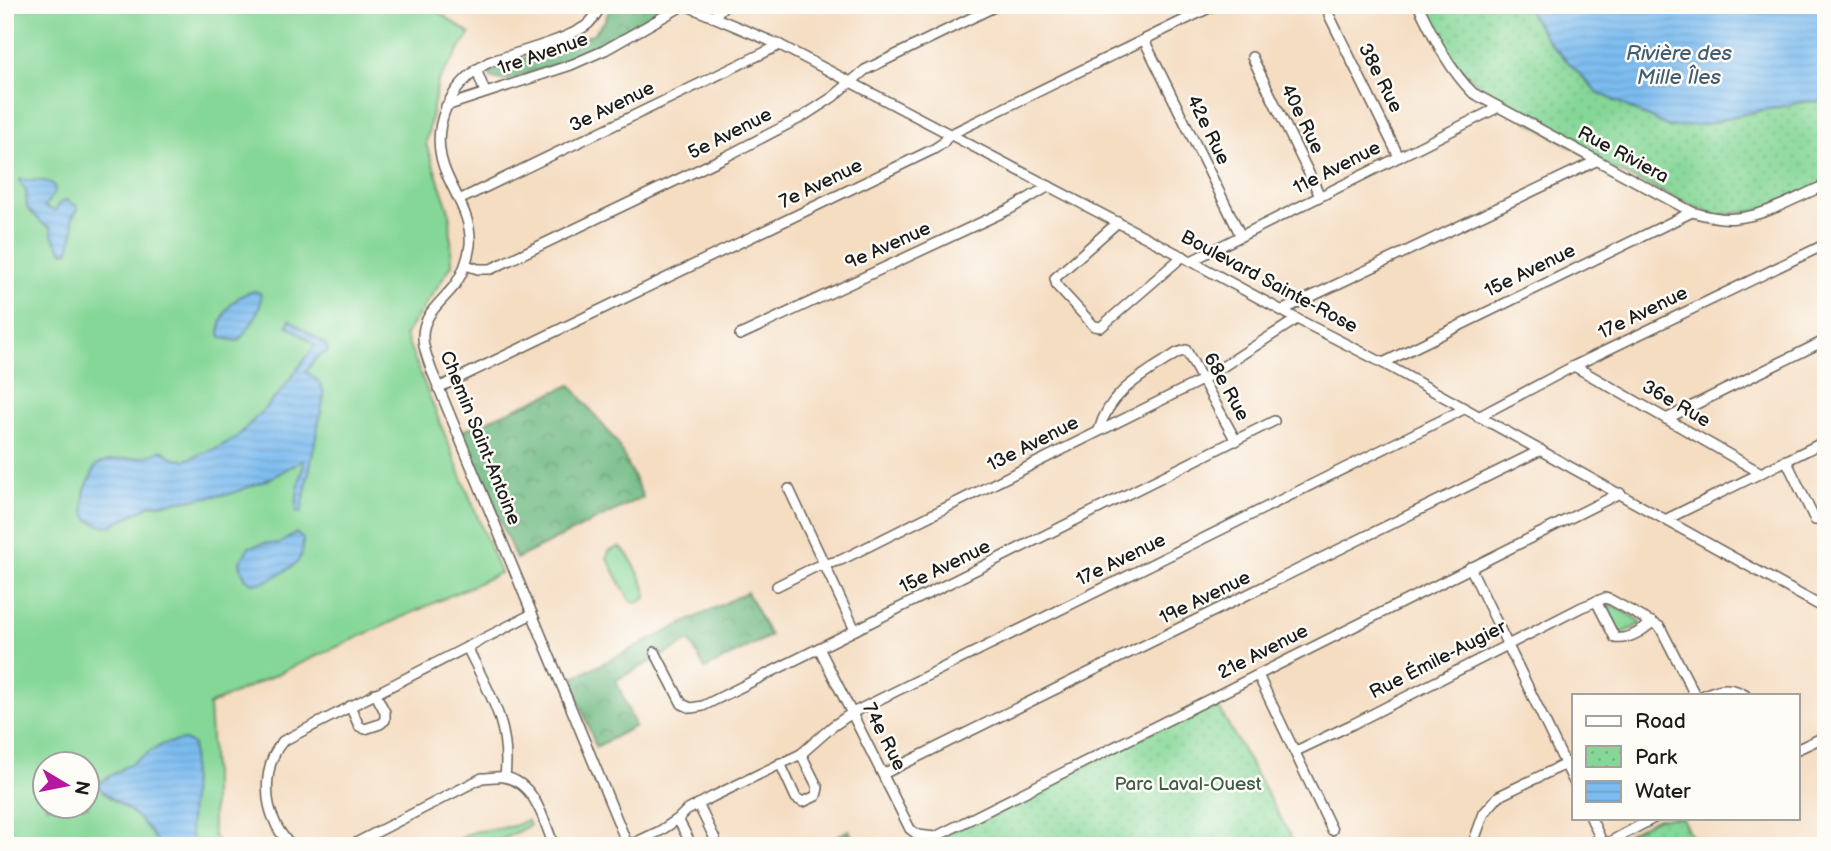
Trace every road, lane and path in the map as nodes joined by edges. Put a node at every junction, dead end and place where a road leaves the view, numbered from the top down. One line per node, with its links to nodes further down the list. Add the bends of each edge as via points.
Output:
1 (601, 5): 12 (street, Chemin Saint-Antoine, via 586,26 573,33)
2 (685, 5): 8 (street, Boulevard Sainte-Rose); 14 (street, 1re Avenue, via 605,50)
3 (725, 5): 8 (street)
4 (998, 5): 13 (street, 5e Avenue, via 865,70)
5 (1215, 5): 9 (street, 7e Avenue)
6 (1418, 5): 16 (street, Rue Riviera, via 1455,76)
7 (1328, 15): 18 (street, 38e Rue)
8 (713, 17): 10 (street, Boulevard Sainte-Rose)
9 (1144, 40): 17 (street, 7e Avenue); 26 (street, 42e Rue)
10 (780, 45): 13 (street, Boulevard Sainte-Rose); 23 (street, 3e Avenue)
11 (1252, 57): 22 (street, 40e Rue)
12 (476, 69): 14 (street); 15 (street, Chemin Saint-Antoine)
13 (849, 83): 17 (street, Boulevard Sainte-Rose); 29 (street, 5e Avenue, via 780,128 540,246 491,269)
14 (485, 92): 15 (street, 1re Avenue)
15 (446, 106): 23 (street, Chemin Saint-Antoine, via 439,146 446,175)
16 (1497, 108): 18 (street, 11e Avenue); 19 (street, Rue Riviera)
17 (949, 135): 21 (street, Boulevard Sainte-Rose); 37 (street, 7e Avenue, via 934,149)
18 (1399, 157): 22 (street, 11e Avenue)
19 (1596, 161): 24 (street, Rue Riviera); 30 (street)
20 (1826, 185): 24 (street, Rue Riviera, via 1736,219)
21 (1049, 186): 25 (street, Boulevard Sainte-Rose); 32 (street, 9e Avenue, via 1010,209)
22 (1320, 196): 26 (street, 11e Avenue)
23 (459, 200): 29 (street, Chemin Saint-Antoine, via 469,229)
24 (1692, 212): 34 (street, 15e Avenue)
25 (1118, 222): 28 (street, Boulevard Sainte-Rose); 28 (street, 11e Avenue, via 1055,278 1094,326 1101,327)
26 (1241, 236): 28 (street, 11e Avenue)
27 (1826, 244): 35 (street, 17e Avenue)
28 (1187, 258): 30 (street, Boulevard Sainte-Rose)
29 (466, 265): 37 (street, Chemin Saint-Antoine, via 424,325 422,338)
30 (1283, 310): 31 (street, Boulevard Sainte-Rose)
31 (1297, 319): 34 (street, Boulevard Sainte-Rose); 36 (street, 13e Avenue)
32 (740, 335)
33 (1826, 340): 40 (street)
34 (1383, 363): 38 (street, Boulevard Sainte-Rose)
35 (1574, 366): 39 (street, 17e Avenue); 40 (street, 36e Rue)
36 (1202, 380): 42 (street, 13e Avenue); 42 (street, 68e Rue, via 1186,350 1177,353 1121,390 1103,414); 43 (street, 68e Rue)
37 (438, 388): 57 (street, Chemin Saint-Antoine)
38 (1464, 409): 39 (street, Boulevard Sainte-Rose); 70 (street, 17e Avenue)
39 (1478, 417): 45 (street, Boulevard Sainte-Rose)
40 (1666, 418): 47 (street, 36e Rue)
41 (1274, 421): 43 (street, 15e Avenue)
42 (1099, 430): 52 (street, 13e Avenue)
43 (1236, 440): 59 (street, 15e Avenue)
44 (1826, 441): 46 (street)
45 (1541, 450): 49 (street, Boulevard Sainte-Rose); 77 (street, 19e Avenue)
46 (1786, 460): 47 (street); 51 (street)
47 (1761, 473): 50 (street)
48 (789, 489): 52 (street)
49 (1620, 494): 50 (street, Boulevard Sainte-Rose); 53 (street, 21e Avenue)
50 (1667, 519): 56 (street, Boulevard Sainte-Rose)
51 (1815, 520)
52 (826, 565): 54 (street, 13e Avenue); 59 (street)
53 (1470, 567): 60 (street); 64 (street, 21e Avenue)
54 (777, 586)
55 (1596, 601): 58 (street, via 1611,600); 58 (street, via 1615,638 1624,638); 60 (street, Rue Émile-Augier)
56 (1826, 609)
57 (532, 614): 61 (street); 89 (street, Chemin Saint-Antoine)
58 (1652, 622): 66 (street, via 1664,632)
59 (855, 630): 62 (street, 15e Avenue)
60 (1507, 644): 73 (street, Rue Émile-Augier); 75 (street)
61 (467, 647): 65 (street); 78 (street, via 502,722 508,755)
62 (819, 648): 63 (street, 15e Avenue, via 691,708 682,704); 70 (street, 74e Rue)
63 (655, 652)
64 (1258, 675): 73 (street); 84 (street, 21e Avenue, via 942,834)
65 (375, 693): 69 (street); 69 (street, via 385,712 380,724 365,729 359,726)
66 (1695, 694)
67 (1707, 694): 68 (street, via 1729,688)
68 (1743, 694)
69 (350, 706): 86 (street, via 274,750 268,778 270,808)
70 (852, 713): 74 (street, 17e Avenue); 77 (street, 74e Rue)
71 (1826, 736): 72 (street)
72 (1800, 748)
73 (1296, 751): 83 (street)
74 (801, 754): 76 (street, 17e Avenue); 76 (street, via 818,788 816,796 803,802 796,798)
75 (1569, 762): 92 (street, via 1490,804)
76 (780, 763): 79 (street, 17e Avenue)
77 (883, 774): 84 (street, 74e Rue, via 910,829)
78 (505, 777): 87 (street, via 482,778); 88 (street, via 521,784 534,798)
79 (698, 804): 80 (street, 17e Avenue); 91 (street, via 715,839)
80 (678, 819): 89 (street, 17e Avenue); 90 (street)
81 (1592, 820): 85 (street)
82 (1650, 820): 85 (street)
83 (1332, 830)
84 (922, 836)
85 (1603, 845)
86 (291, 846)
87 (350, 846)
88 (554, 846)
89 (628, 846)
90 (692, 846)
91 (713, 846)
92 (1472, 846)

